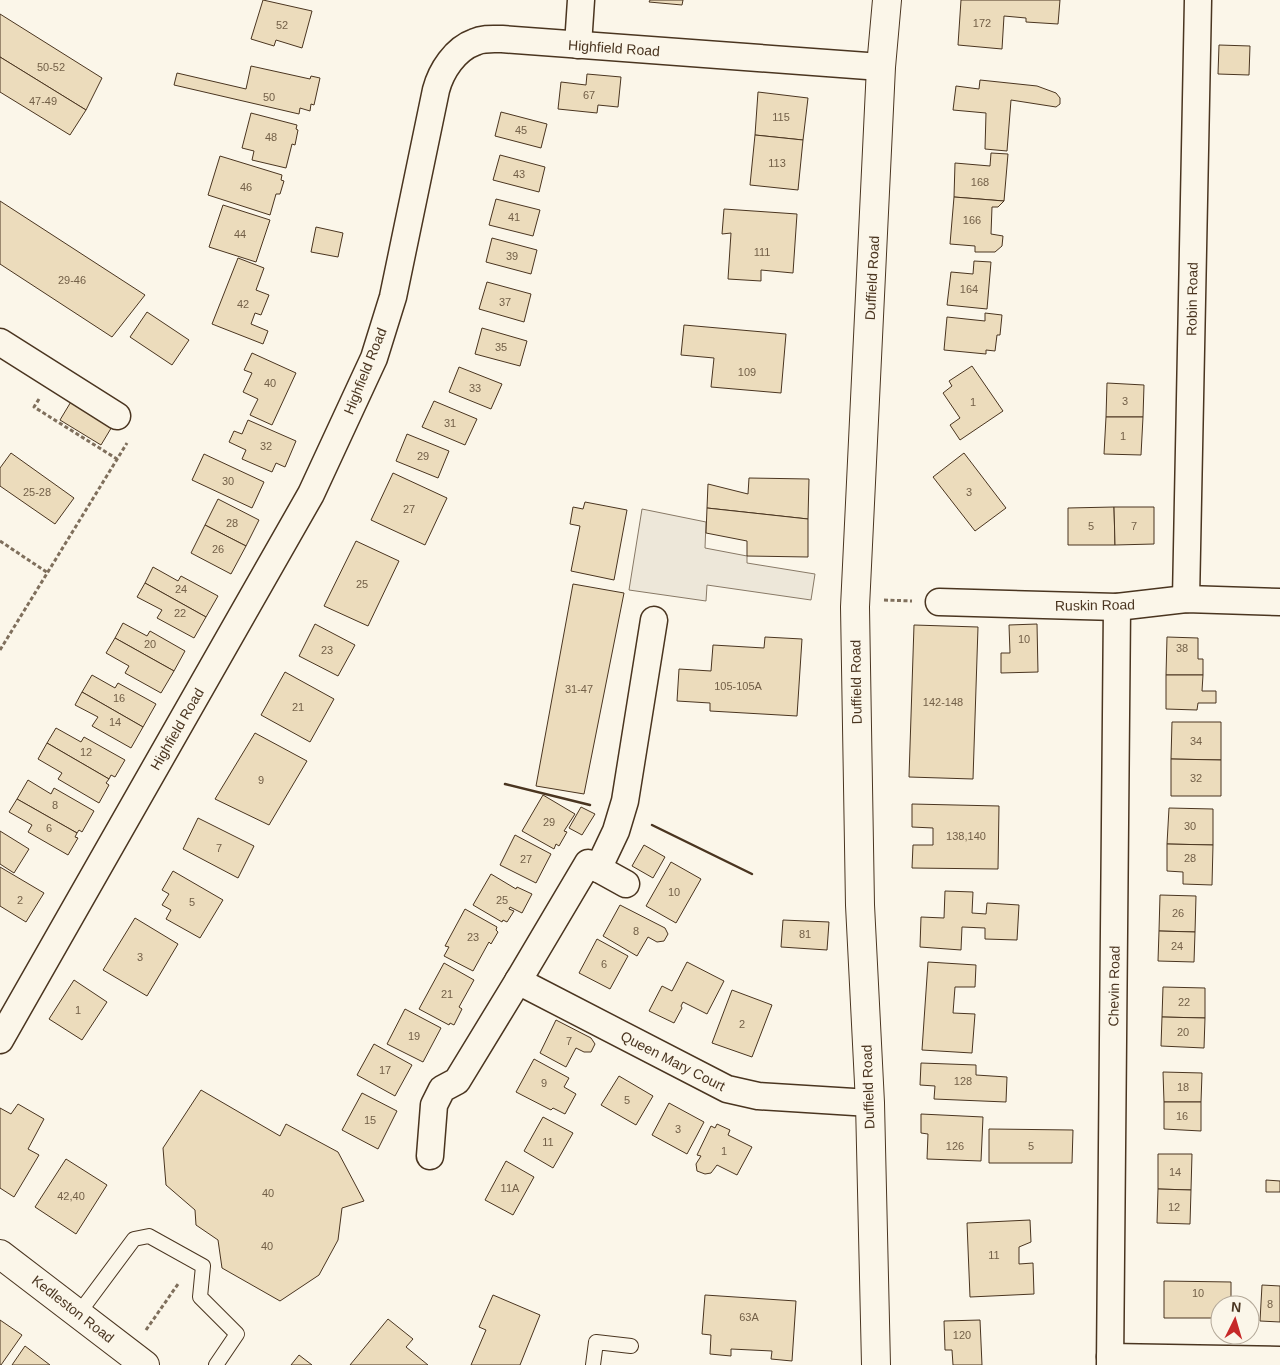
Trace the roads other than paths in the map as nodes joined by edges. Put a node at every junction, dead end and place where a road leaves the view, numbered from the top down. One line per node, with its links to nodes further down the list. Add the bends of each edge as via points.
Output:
1 (581, 0): 4 (street)
2 (887, 0): 5 (main road, Duffield Road)
3 (1198, 0): 8 (street, Robin Road)
4 (578, 45): 5 (street, Highfield Road); 16 (street, Highfield Road, via 502,39 476,41 458,53 438,81 393,297 374,358 311,494)
5 (881, 67): 17 (main road, Duffield Road, via 855,607 860,905)
6 (0, 342): 7 (street)
7 (124, 426)
8 (1186, 599): 10 (street, Ruskin Road); 11 (street, Ruskin Road)
9 (927, 602): 11 (street, Ruskin Road)
10 (1280, 602)
11 (1117, 607): 24 (street, Chevin Road)
12 (654, 620): 13 (street, via 625,801 616,831)
13 (598, 869): 14 (street); 15 (street, via 588,863)
14 (626, 884)
15 (518, 981): 17 (street, Queen Mary Court, via 727,1089 758,1096); 18 (street, via 456,1082 442,1089 434,1105)
16 (0, 1040)
17 (870, 1103): 27 (main road, Duffield Road)
18 (430, 1156)
19 (0, 1254): 20 (main road, Kedleston Road)
20 (79, 1313): 22 (main road, Kedleston Road); 25 (lane, via 134,1239 149,1236 203,1266 200,1297 237,1334)
21 (631, 1346): 26 (lane, via 596,1342)
22 (138, 1359)
23 (1280, 1360): 24 (street)
24 (1110, 1361)
25 (216, 1365)
26 (593, 1365)
27 (876, 1365)

